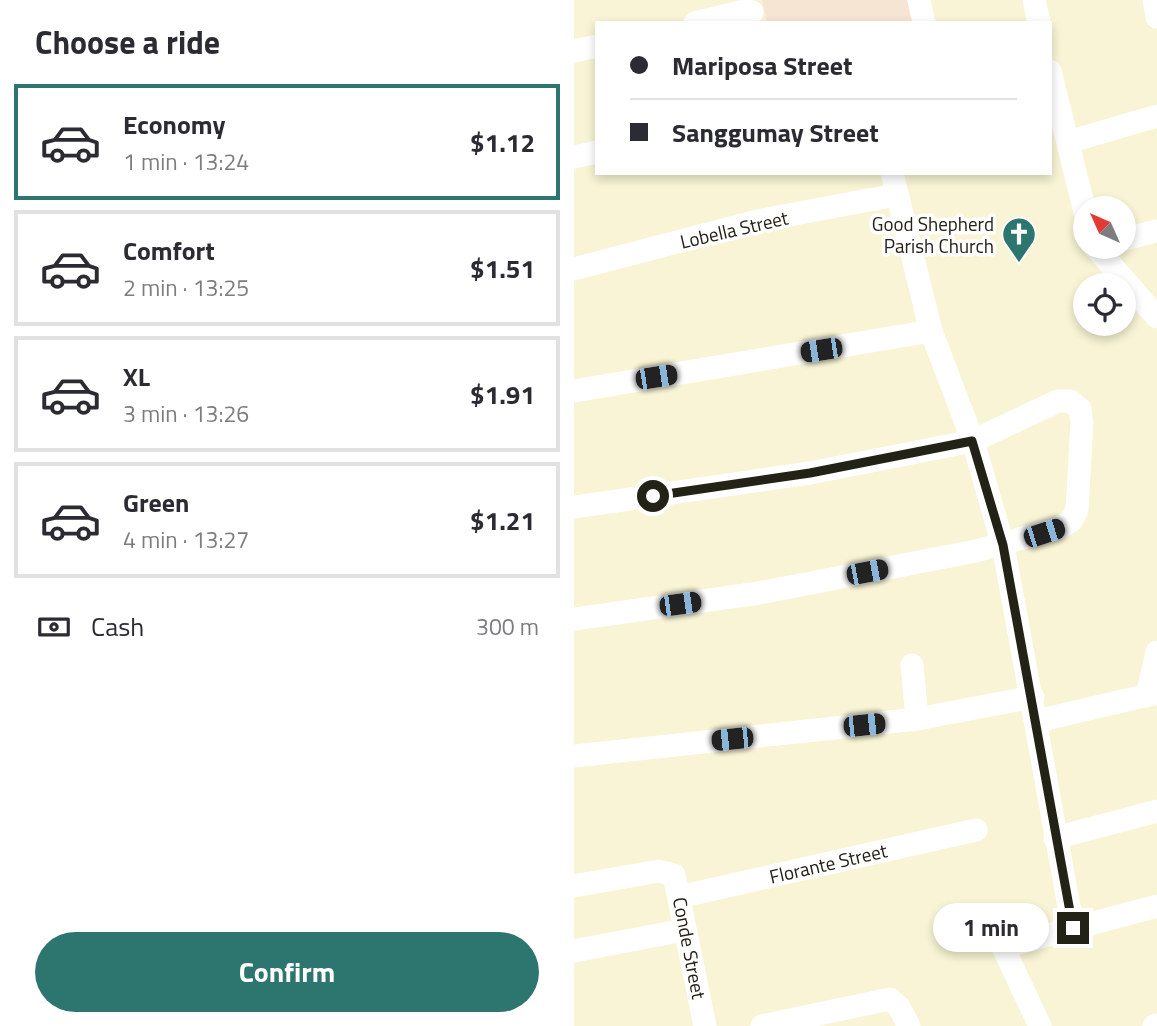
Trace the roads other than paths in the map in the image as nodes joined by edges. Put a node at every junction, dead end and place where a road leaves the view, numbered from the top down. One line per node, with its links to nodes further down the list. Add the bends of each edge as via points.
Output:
1 (919, 0): 7 (street)
2 (1034, 0): 8 (street)
3 (1153, 0): 5 (street)
4 (752, 12): 6 (street)
5 (1157, 18)
6 (703, 21)
7 (924, 21)
8 (1039, 21)
9 (595, 46): 10 (street)
10 (574, 51)
11 (1052, 79): 13 (street)
12 (1157, 116): 13 (street)
13 (1068, 142): 17 (street)
14 (595, 152): 15 (street)
15 (574, 157)
16 (894, 184): 21 (street, Lobella Street); 23 (street)
17 (1081, 196)
18 (1157, 231): 19 (street)
19 (1136, 236)
20 (1106, 259): 22 (street)
21 (574, 269)
22 (1157, 317)
23 (931, 331): 24 (street); 25 (street)
24 (574, 391)
25 (972, 441): 26 (street, via 810,473); 27 (street); 27 (street, via 1058,401 1070,401 1080,409 1079,496 1071,521)
26 (574, 507)
27 (1003, 545): 28 (street, via 760,593); 32 (street)
28 (574, 619)
29 (1157, 652): 31 (street)
30 (912, 665): 33 (street)
31 (1152, 694): 34 (street)
32 (1033, 698): 33 (street); 34 (street)
33 (917, 719): 35 (street)
34 (1037, 721): 38 (street)
35 (574, 756)
36 (1157, 811): 38 (street)
37 (976, 830): 40 (street, Florante Street)
38 (1055, 838): 42 (street)
39 (574, 886): 40 (street, Conde Street, via 659,871 670,873 677,881)
40 (679, 897): 43 (street, Conde Street)
41 (1157, 906): 42 (street)
42 (1073, 928): 48 (street, via 1003,947)
43 (684, 930): 44 (street); 45 (street, Conde Street)
44 (574, 951)
45 (705, 1026)
46 (762, 1026): 47 (street, via 890,999)
47 (908, 1026)
48 (1040, 1026)

